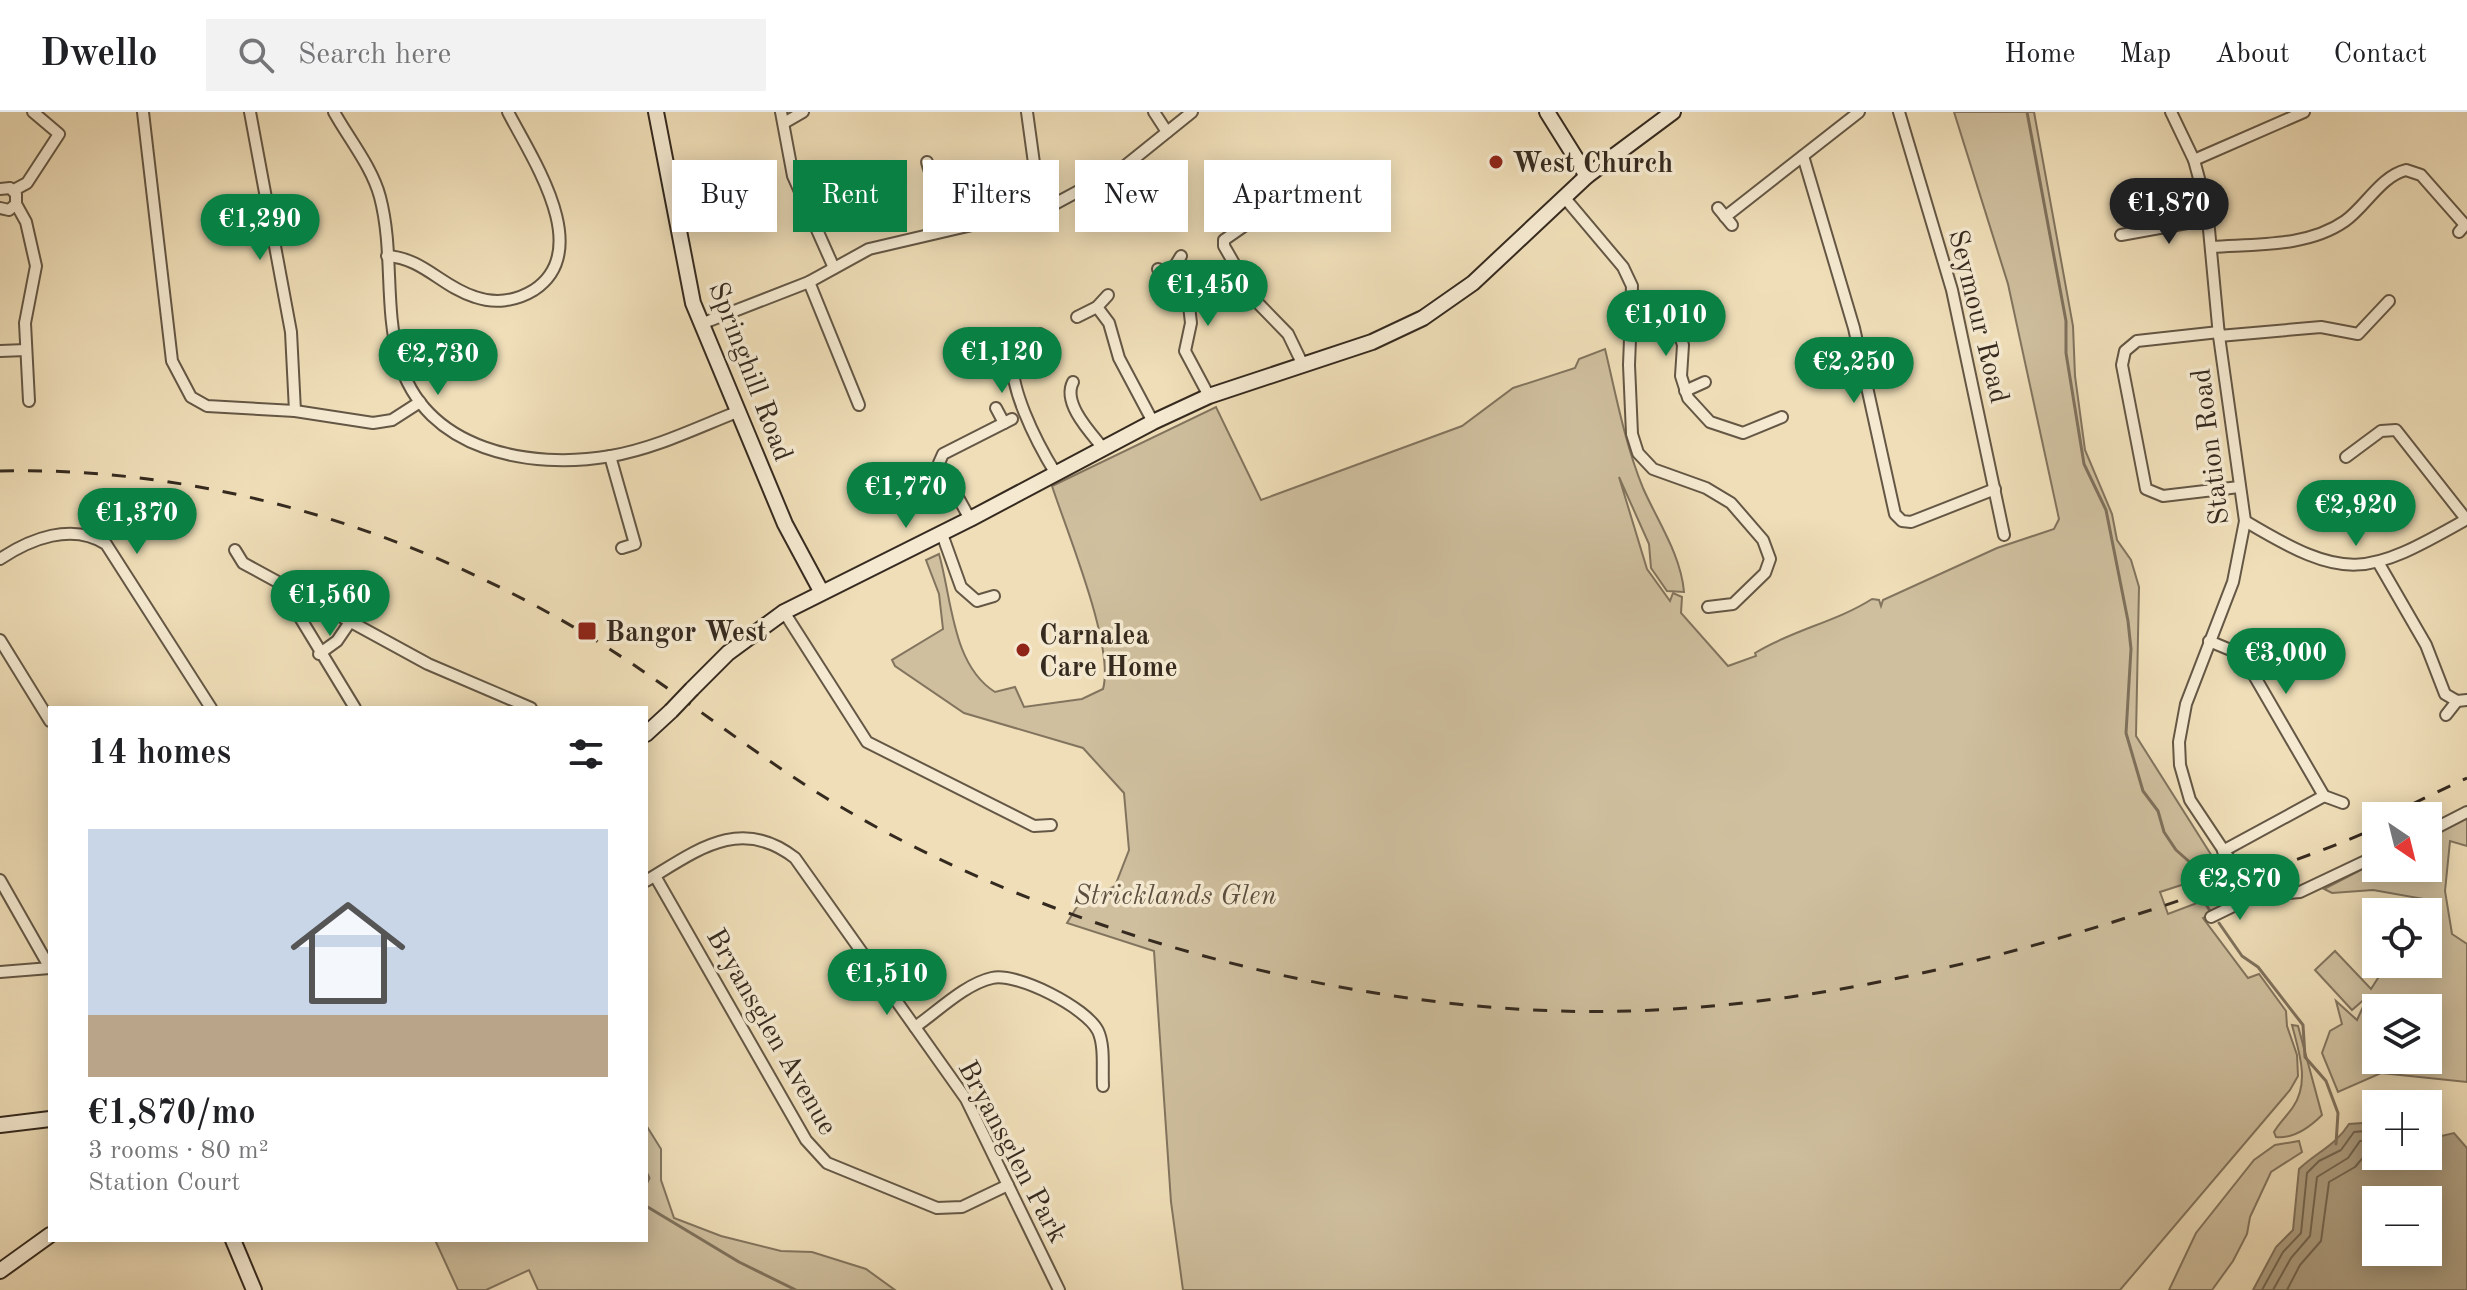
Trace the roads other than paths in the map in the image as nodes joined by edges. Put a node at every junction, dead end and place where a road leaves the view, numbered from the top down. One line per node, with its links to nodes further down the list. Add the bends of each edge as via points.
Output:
1 (33, 112): 24 (street, via 59,134 27,183)
2 (143, 112): 61 (street, via 172,361 183,386 207,406)
3 (250, 112): 61 (street, via 291,332)
4 (334, 112): 36 (street, via 380,195)
5 (508, 112): 36 (street, via 552,197 558,221 559,244 547,278 527,294 488,301 453,288 414,261)
6 (656, 112): 47 (main road, Springhill Road)
7 (803, 112): 17 (street)
8 (1027, 112): 20 (street)
9 (1154, 112): 18 (street)
10 (1192, 112): 18 (street)
11 (1547, 112): 22 (main road)
12 (1673, 112): 22 (main road)
13 (1859, 112): 19 (street)
14 (1899, 112): 70 (street, Seymour Road, via 1952,290)
15 (2171, 112): 21 (street, Station Road)
16 (2304, 112): 21 (street)
17 (782, 118): 38 (street, via 793,176)
18 (1167, 132): 26 (street, via 1104,180)
19 (1803, 156): 29 (street); 70 (street, via 1854,328 1895,514 1911,522)
20 (1034, 160)
21 (2194, 160): 30 (street, Station Road)
22 (1587, 176): 25 (main road)
23 (0, 189): 24 (street)
24 (14, 190): 27 (street)
25 (1564, 197): 43 (street, via 1623,267); 52 (main road, via 1441,307 1372,342)
26 (1059, 202)
27 (16, 204): 28 (street, via 9,210); 50 (street, via 36,266 25,323)
28 (0, 208)
29 (1725, 217)
30 (2209, 219): 34 (street); 35 (street, Station Road)
31 (935, 232): 38 (street, via 869,249)
32 (1235, 232): 52 (street, via 1224,246 1255,300 1288,334)
33 (2459, 232): 35 (street, via 2465,225 2421,175 2406,170 2326,232 2296,240)
34 (2121, 235)
35 (2212, 247): 49 (street, Station Road)
36 (387, 256): 58 (street, via 398,356)
37 (1181, 256): 40 (street)
38 (834, 268): 41 (street)
39 (1158, 269): 40 (street)
40 (1170, 274): 56 (street, via 1188,297 1191,323 1185,351)
41 (809, 282): 47 (street); 59 (street)
42 (1108, 295): 45 (street)
43 (1633, 296): 55 (street, via 1662,298 1671,305 1683,345); 83 (street, via 1629,365 1632,434 1638,453 1653,469 1706,488 1739,509 1770,559 1765,573 1733,604)
44 (2389, 301): 49 (street, via 2358,334 2321,327)
45 (1097, 307): 46 (street); 64 (street)
46 (1077, 317)
47 (701, 324): 62 (main road, Springhill Road)
48 (1040, 334): 68 (street, via 1014,348 1010,362 1022,403)
49 (2219, 334): 69 (street, Station Road); 69 (street, via 2137,341 2125,351 2122,365 2149,492 2163,496)
50 (26, 350): 51 (street); 57 (street)
51 (0, 351)
52 (1303, 365): 56 (main road)
53 (1073, 382): 65 (street, via 1071,401)
54 (1705, 382): 55 (street)
55 (1685, 391): 63 (street, via 1701,415 1725,429 1747,433)
56 (1209, 396): 64 (main road)
57 (29, 401)
58 (420, 402): 61 (street, via 392,420 373,423); 66 (street, via 462,439 487,449 522,457)
59 (859, 405)
60 (996, 408): 71 (street, via 1008,421 943,454 939,463)
61 (295, 411)
62 (737, 412): 66 (street, via 657,445); 81 (main road, Springhill Road, via 785,524)
63 (1782, 417)
64 (1153, 422): 65 (main road)
65 (1103, 448): 68 (main road)
66 (610, 456): 76 (street, via 635,544)
67 (2346, 457): 72 (street, via 2381,431 2396,430)
68 (1056, 474): 71 (main road)
69 (2239, 487): 73 (street, Station Road)
70 (1995, 489): 75 (street, Seymour Road)
71 (970, 519): 74 (main road)
72 (2467, 519): 79 (street)
73 (2245, 521): 79 (street, via 2319,561); 87 (street, Station Road, via 2233,582)
74 (942, 534): 81 (main road); 82 (street, via 964,594 977,601)
75 (2004, 535)
76 (622, 548)
77 (235, 550): 80 (street, via 243,563)
78 (0, 559): 90 (street, via 45,537 92,537 106,544)
79 (2378, 562): 89 (street, via 2426,645 2442,689)
80 (279, 583): 85 (street); 88 (street)
81 (821, 591): 84 (main road)
82 (994, 596)
83 (1708, 607)
84 (784, 612): 95 (main road, bridge, via 745,639); 99 (street, via 867,742 1034,826)
85 (350, 622): 88 (street); 92 (street, via 428,664)
86 (0, 640): 94 (street)
87 (2209, 641): 96 (street, via 2233,651 2248,665); 101 (street, Station Road, via 2186,704 2178,753 2185,789)
88 (319, 654): 91 (street)
89 (2462, 701): 93 (street)
90 (210, 706)
91 (354, 706)
92 (526, 706)
93 (2446, 715)
94 (48, 718)
95 (648, 732)
96 (2324, 796): 97 (street); 101 (street)
97 (2343, 803)
98 (2467, 812): 100 (street)
99 (1051, 825)
100 (2442, 825)
101 (2223, 851): 105 (street, Station Road)
102 (2362, 863): 105 (street, via 2300,892)
103 (650, 878): 110 (street, Bryansglen Park, via 723,840 751,838 779,847 808,872); 114 (street, Bryansglen Avenue, via 821,1159 937,1208 970,1205)
104 (0, 880): 107 (street)
105 (2254, 896): 106 (street)
106 (2211, 917)
107 (48, 964)
108 (48, 968): 109 (street)
109 (0, 972)
110 (915, 1027): 111 (street, via 983,981 1019,979 1093,1023 1100,1036); 114 (street, Bryansglen Park, via 966,1099)
111 (1103, 1086)
112 (48, 1119): 113 (main road)
113 (0, 1125)
114 (1008, 1185): 119 (street, Bryansglen Park)
115 (48, 1236): 117 (main road)
116 (234, 1242): 118 (main road)
117 (0, 1271)
118 (254, 1290)
119 (1059, 1290)

